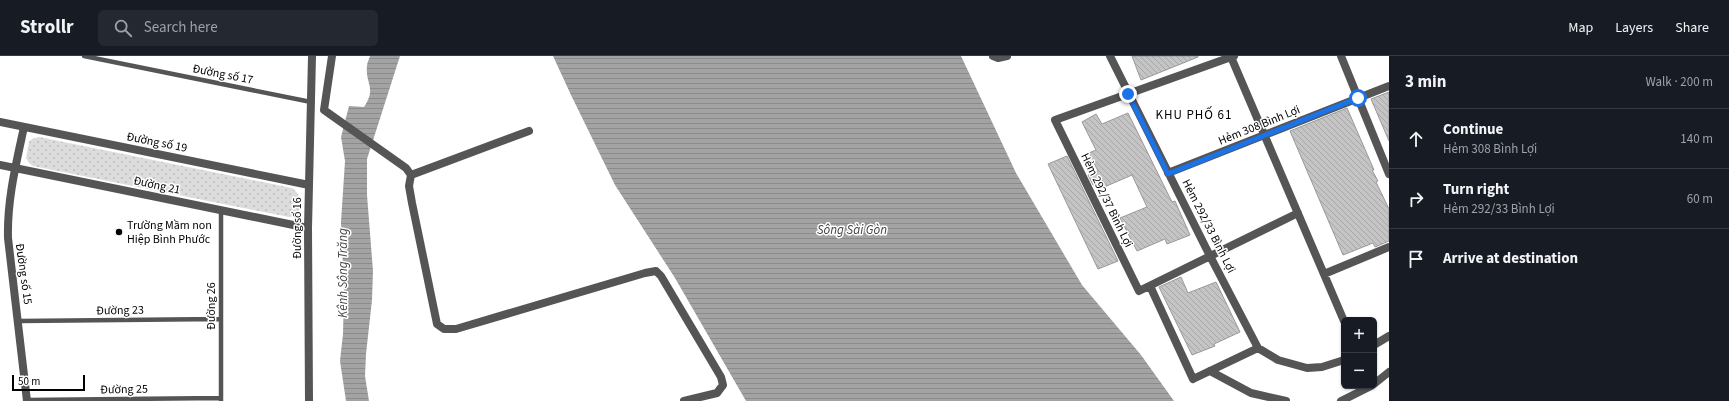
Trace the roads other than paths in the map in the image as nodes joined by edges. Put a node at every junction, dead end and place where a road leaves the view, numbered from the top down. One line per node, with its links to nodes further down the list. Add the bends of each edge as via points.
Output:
1 (84, 56): 12 (lane, Đường số 17)
2 (312, 56): 12 (street, Đường số 16)
3 (332, 56): 21 (street, via 324,110 406,168)
4 (993, 56): 7 (street)
5 (1110, 56): 10 (street, Hẻm 292/33 Bình Lợi)
6 (1341, 56): 11 (street)
7 (1004, 57)
8 (1233, 57): 10 (street); 16 (street)
9 (1389, 86): 11 (street, Hẻm 308 Bình Lợi)
10 (1128, 94): 19 (street, Hẻm 292/33 Bình Lợi); 30 (street, Hẻm 292/37 Bình Lợi, via 1055,120 1139,291)
11 (1358, 98): 16 (street, Hẻm 308 Bình Lợi); 20 (street)
12 (311, 102): 22 (street, Đường số 16)
13 (0, 122): 14 (street, Đường số 19)
14 (24, 127): 18 (street, Đường số 15); 22 (street, Đường số 19)
15 (530, 131): 21 (street)
16 (1264, 136): 19 (street, Hẻm 308 Bình Lợi); 24 (street)
17 (0, 165): 18 (street, Đường 21)
18 (15, 168): 23 (street, Đường 21); 26 (street, Đường số 15)
19 (1168, 174): 28 (street, Hẻm 292/33 Bình Lợi)
20 (1389, 174)
21 (411, 175): 45 (street, via 409,186 437,324 444,329 456,329 656,271 709,356 723,385 717,393)
22 (309, 185): 25 (street, Đường số 16)
23 (220, 210): 25 (street, Đường 21); 32 (lane, Đường 26)
24 (1298, 213): 28 (street); 29 (street)
25 (308, 228): 44 (street, Đường số 16)
26 (4, 238): 33 (street, Đường số 15)
27 (1389, 247): 29 (street)
28 (1210, 256): 30 (street); 36 (street, Hẻm 292/33 Bình Lợi)
29 (1324, 274): 31 (street)
30 (1150, 286): 38 (street, via 1193,379)
31 (1342, 317)
32 (221, 319): 33 (lane, Đường 23); 42 (lane, Đường 26)
33 (18, 321): 43 (street, Đường số 15)
34 (1389, 336): 35 (street)
35 (1377, 343)
36 (1258, 348): 37 (street, via 1278,360 1307,368 1322,367); 38 (street)
37 (1341, 361)
38 (1210, 371): 46 (street, via 1251,392)
39 (1389, 372): 40 (street)
40 (1377, 382)
41 (1364, 389): 47 (street)
42 (221, 400): 43 (lane, Đường 25)
43 (27, 401)
44 (309, 401)
45 (684, 401)
46 (1286, 401)
47 (1341, 401)

